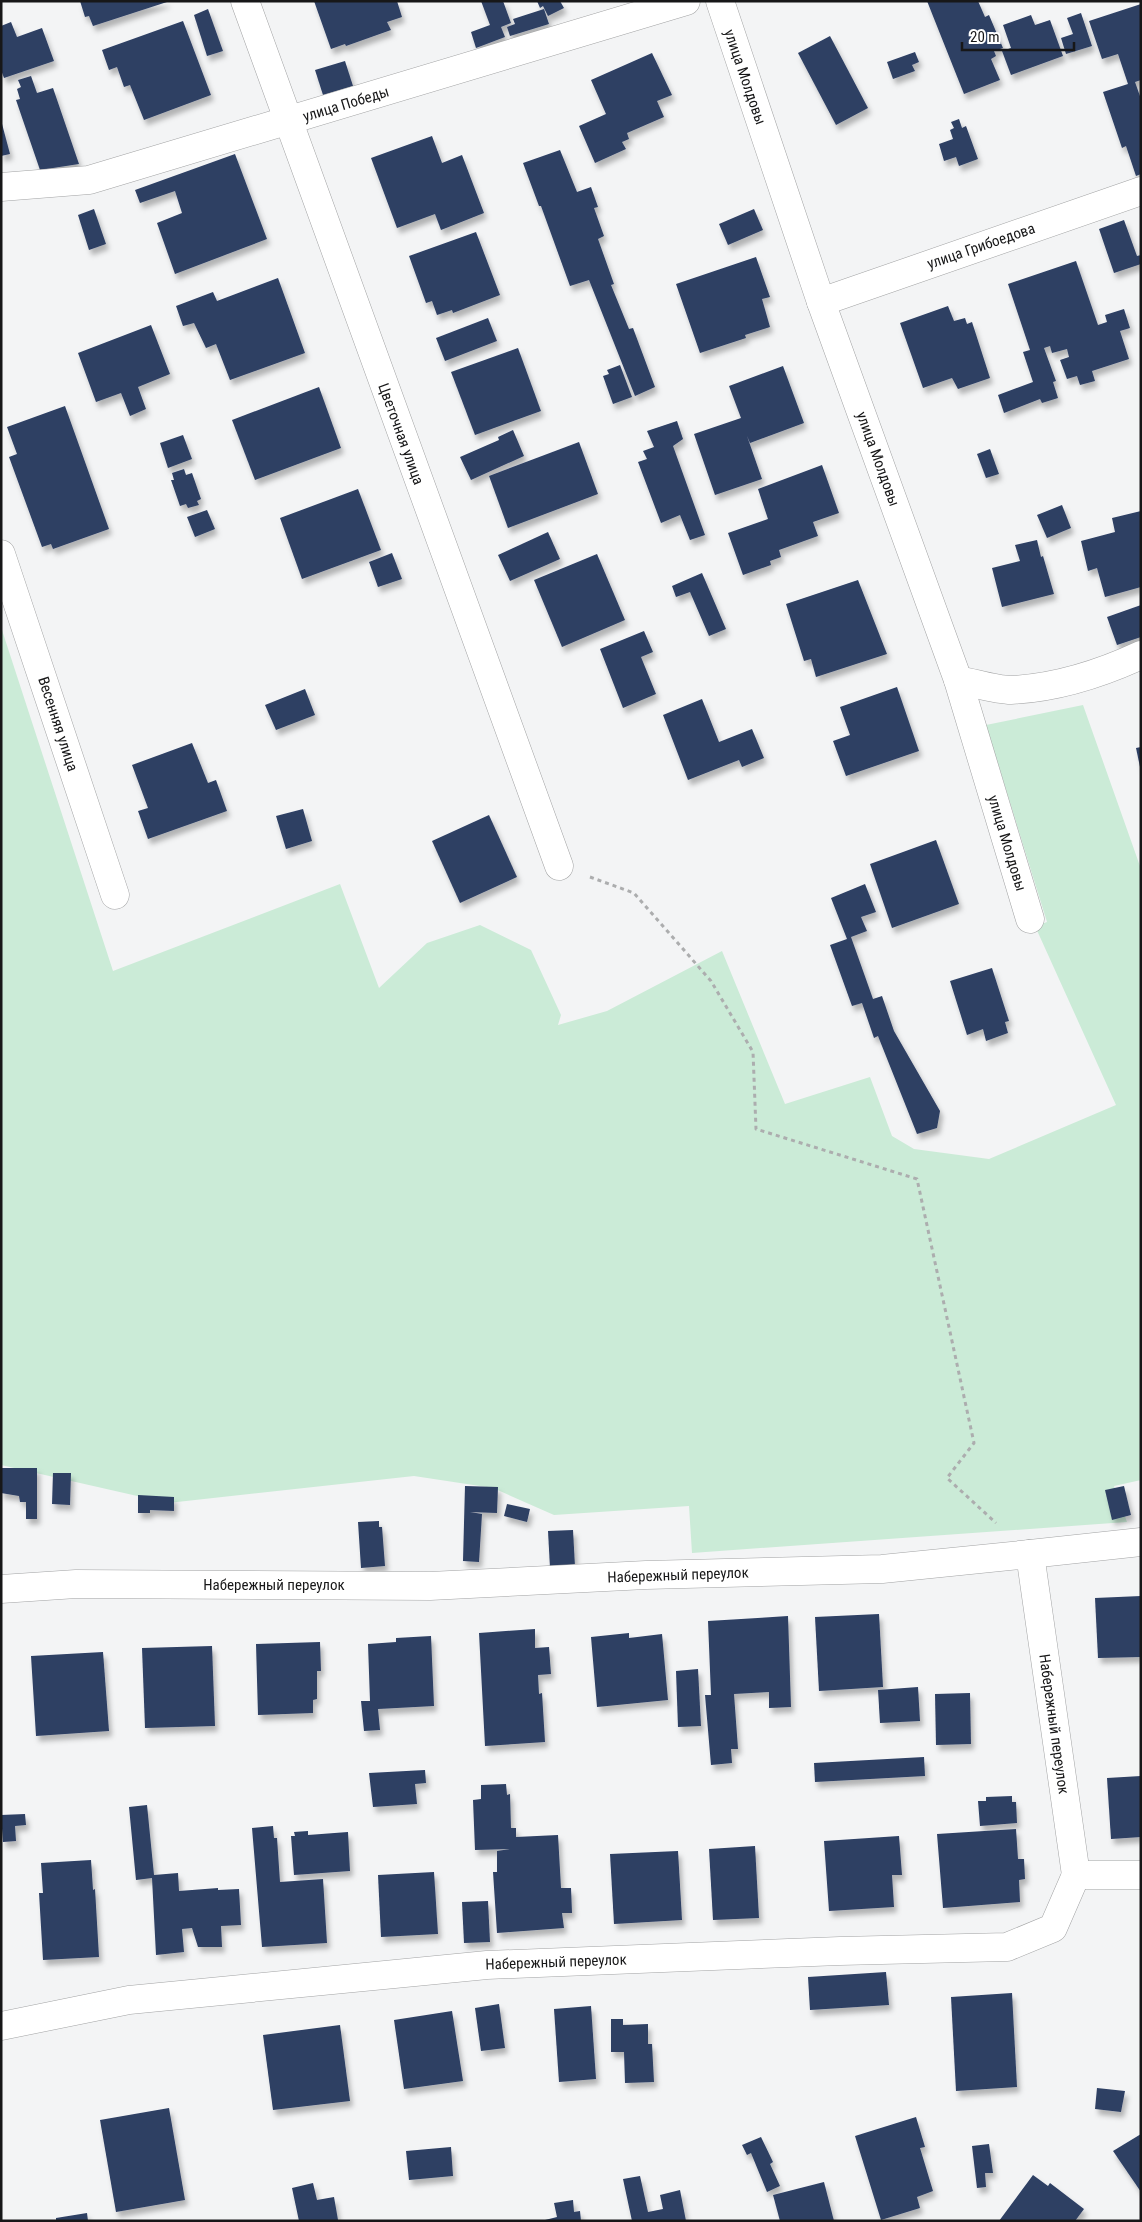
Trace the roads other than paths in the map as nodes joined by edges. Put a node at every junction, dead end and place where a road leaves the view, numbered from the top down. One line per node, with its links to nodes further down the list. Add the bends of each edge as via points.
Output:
1 (244, 1): 4 (street, Цветочная улица)
2 (686, 1): 4 (street, улица Победы)
3 (720, 1): 7 (street, улица Молдовы)
4 (288, 122): 5 (street, улица Победы, via 89,180); 11 (street, Цветочная улица)
5 (1, 188)
6 (1141, 190): 7 (street, улица Грибоедова)
7 (821, 302): 10 (street, улица Молдовы)
8 (1, 554): 12 (street, Весенняя улица)
9 (1141, 655): 10 (street, via 1120,665 1052,685 1010,690)
10 (958, 680): 13 (street, улица Молдовы)
11 (559, 866)
12 (115, 895)
13 (1030, 919)
14 (1141, 1542): 15 (street)
15 (1030, 1554): 16 (street, Набережный переулок, via 882,1569 646,1575 430,1586 76,1584); 17 (street, Набережный переулок)
16 (1, 1589)
17 (1076, 1875): 18 (street); 19 (street, Набережный переулок, via 1053,1928 1007,1947 487,1965 129,2000)
18 (1141, 1875)
19 (1, 2026)

